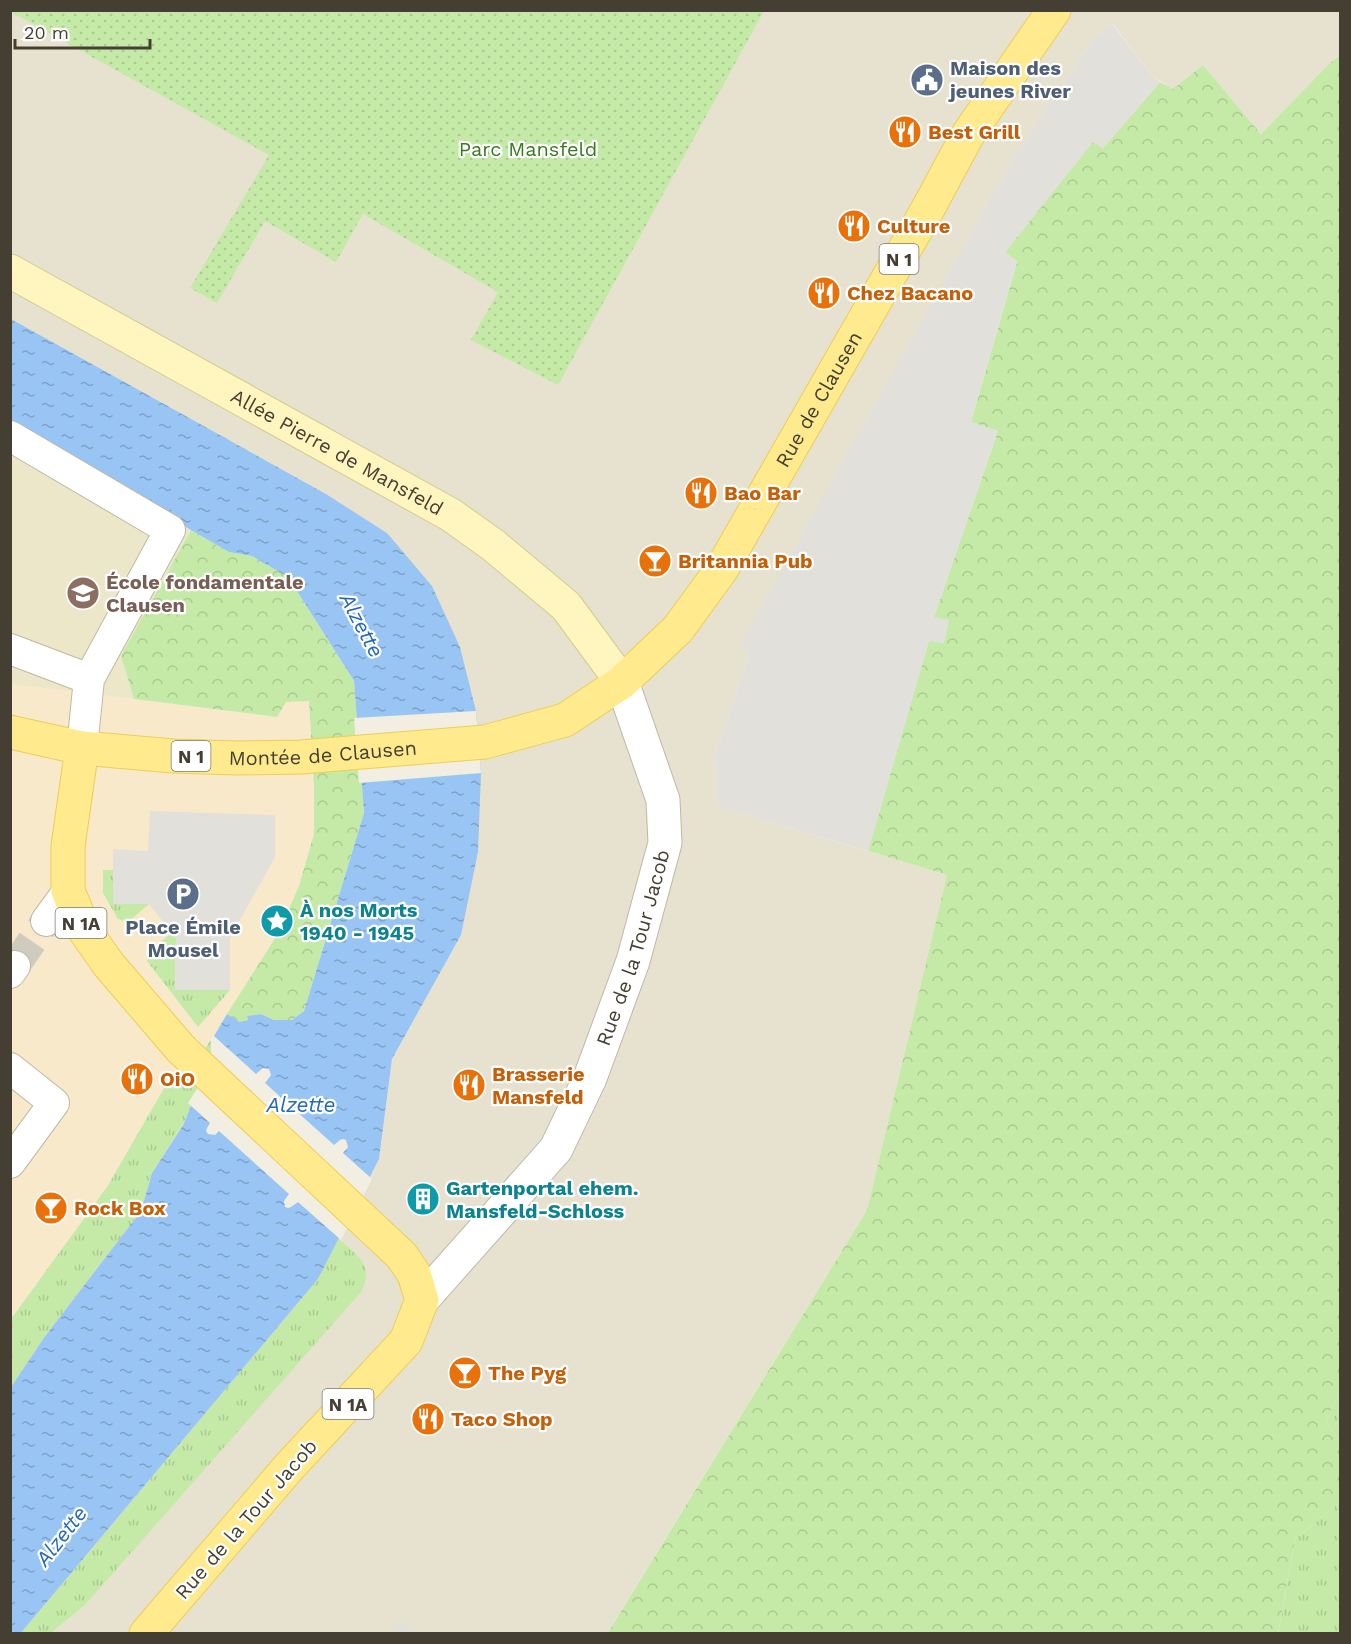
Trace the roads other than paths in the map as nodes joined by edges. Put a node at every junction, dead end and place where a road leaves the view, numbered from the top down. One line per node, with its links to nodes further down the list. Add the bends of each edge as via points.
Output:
1 (1054, 10): 6 (main road, Rue de Clausen / N 1, via 968,136 721,570 678,629)
2 (10, 271): 6 (main road, Allée Pierre de Mansfeld, via 451,514 566,606)
3 (10, 436): 5 (street, via 170,530)
4 (10, 649): 5 (street)
5 (89, 679): 8 (street)
6 (622, 682): 8 (main road, Montée de Clausen / N 1, via 565,720 485,742 301,757 238,758); 13 (street, Rue de la Tour Jacob, via 663,800 665,843 633,961 590,1078 556,1149)
7 (10, 732): 8 (main road, Montée de Clausen / N 1)
8 (82, 748): 9 (main road, N 1A, via 68,846)
9 (68, 891): 10 (street); 13 (main road, N 1A, via 85,932 181,1049 402,1256 414,1275)
10 (46, 921)
11 (10, 1068): 12 (street, via 54,1103)
12 (10, 1163)
13 (422, 1300): 14 (main road, Rue de la Tour Jacob / N 1A, via 406,1341 289,1467)
14 (146, 1634)

